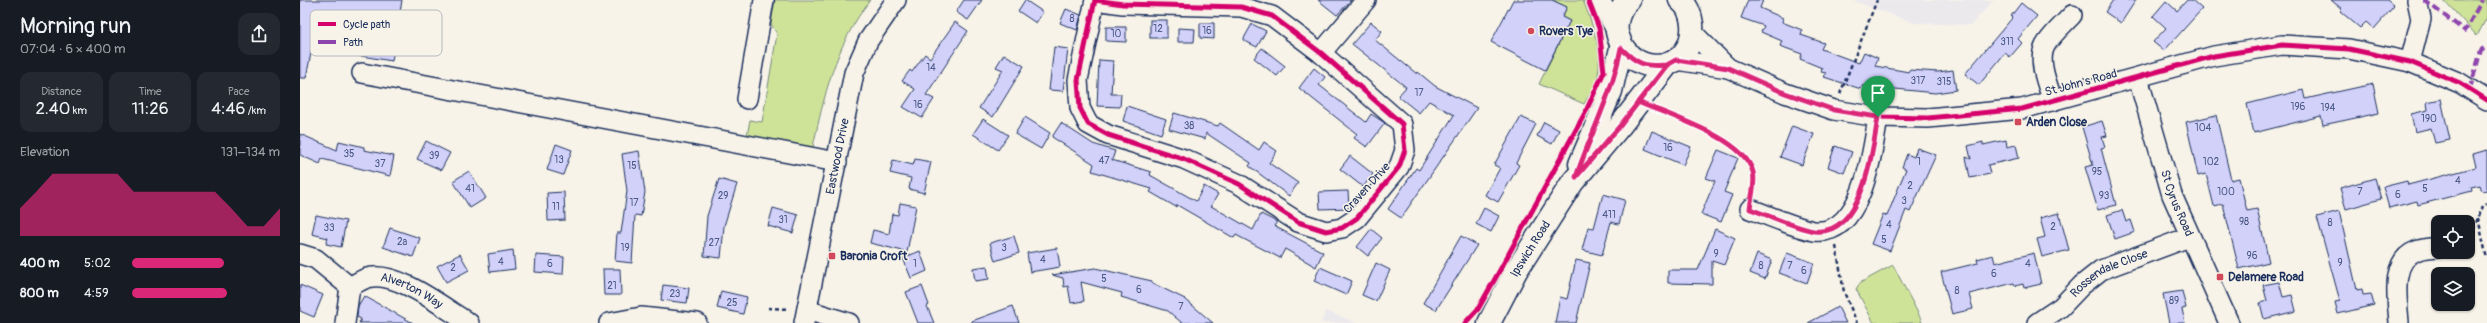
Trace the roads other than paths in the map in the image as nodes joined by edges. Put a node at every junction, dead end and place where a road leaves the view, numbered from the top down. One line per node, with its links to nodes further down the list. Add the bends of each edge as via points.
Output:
1 (764, 0): 18 (street)
2 (896, 0): 22 (street, Eastwood Drive, via 868,41 854,73)
3 (1095, 0): 8 (street, Craven Drive, via 1123,4); 12 (street, Craven Drive, via 1078,80 1080,108 1088,124 1108,135 1184,159 1239,184 1298,222 1326,231 1342,228 1357,218 1399,167 1405,150 1402,124)
4 (1366, 0): 12 (street)
5 (1600, 0): 11 (street)
6 (1629, 0): 11 (main road, Ipswich Road, via 1619,14)
7 (2417, 0): 14 (street, via 2421,19)
8 (1188, 3): 12 (street, Craven Drive, via 1241,8 1272,16)
9 (1690, 13): 13 (main road, Ipswich Road, via 1688,48); 15 (street, St John's Road)
10 (2072, 15): 20 (street, St John's Road, via 2045,46 2045,75)
11 (1619, 39): 13 (main road, via 1634,61 1651,67); 23 (main road, Ipswich Road, via 1611,91 1587,144)
12 (1321, 53)
13 (1672, 62): 15 (street, St John's Road); 23 (main road, Ipswich Road)
14 (2410, 62): 17 (street, St John's Road, via 2349,49 2282,45 2214,56); 19 (street, St John's Road, via 2460,83)
15 (1728, 68): 21 (street, St John's Road, via 1785,93 1834,110)
16 (362, 73): 22 (street)
17 (2138, 78): 20 (street, St John's Road); 25 (street, St Cyrus Road, via 2172,195)
18 (747, 99)
19 (2487, 100)
20 (2053, 101): 21 (street, St John's Road, via 2022,109 1975,115)
21 (1878, 117): 24 (street, via 1874,145 1861,192 1850,216 1834,227 1814,231)
22 (837, 162): 29 (street, Eastwood Drive)
23 (1576, 177): 35 (main road, Ipswich Road, via 1516,271)
24 (1750, 209)
25 (2189, 237): 36 (street, Rossendale Close, via 2101,270 2061,307); 37 (street, St Cyrus Road)
26 (2431, 248): 38 (street, via 2415,251 2403,261 2396,282)
27 (300, 254): 28 (street, via 316,260)
28 (350, 287): 30 (street); 31 (street, Alverton Way, via 367,278 393,280 426,296)
29 (806, 317): 34 (street)
30 (345, 323)
31 (469, 323)
32 (609, 323): 33 (street, via 641,317)
33 (697, 323)
34 (849, 323)
35 (1489, 323)
36 (2037, 323)
37 (2229, 323)
38 (2399, 323)

